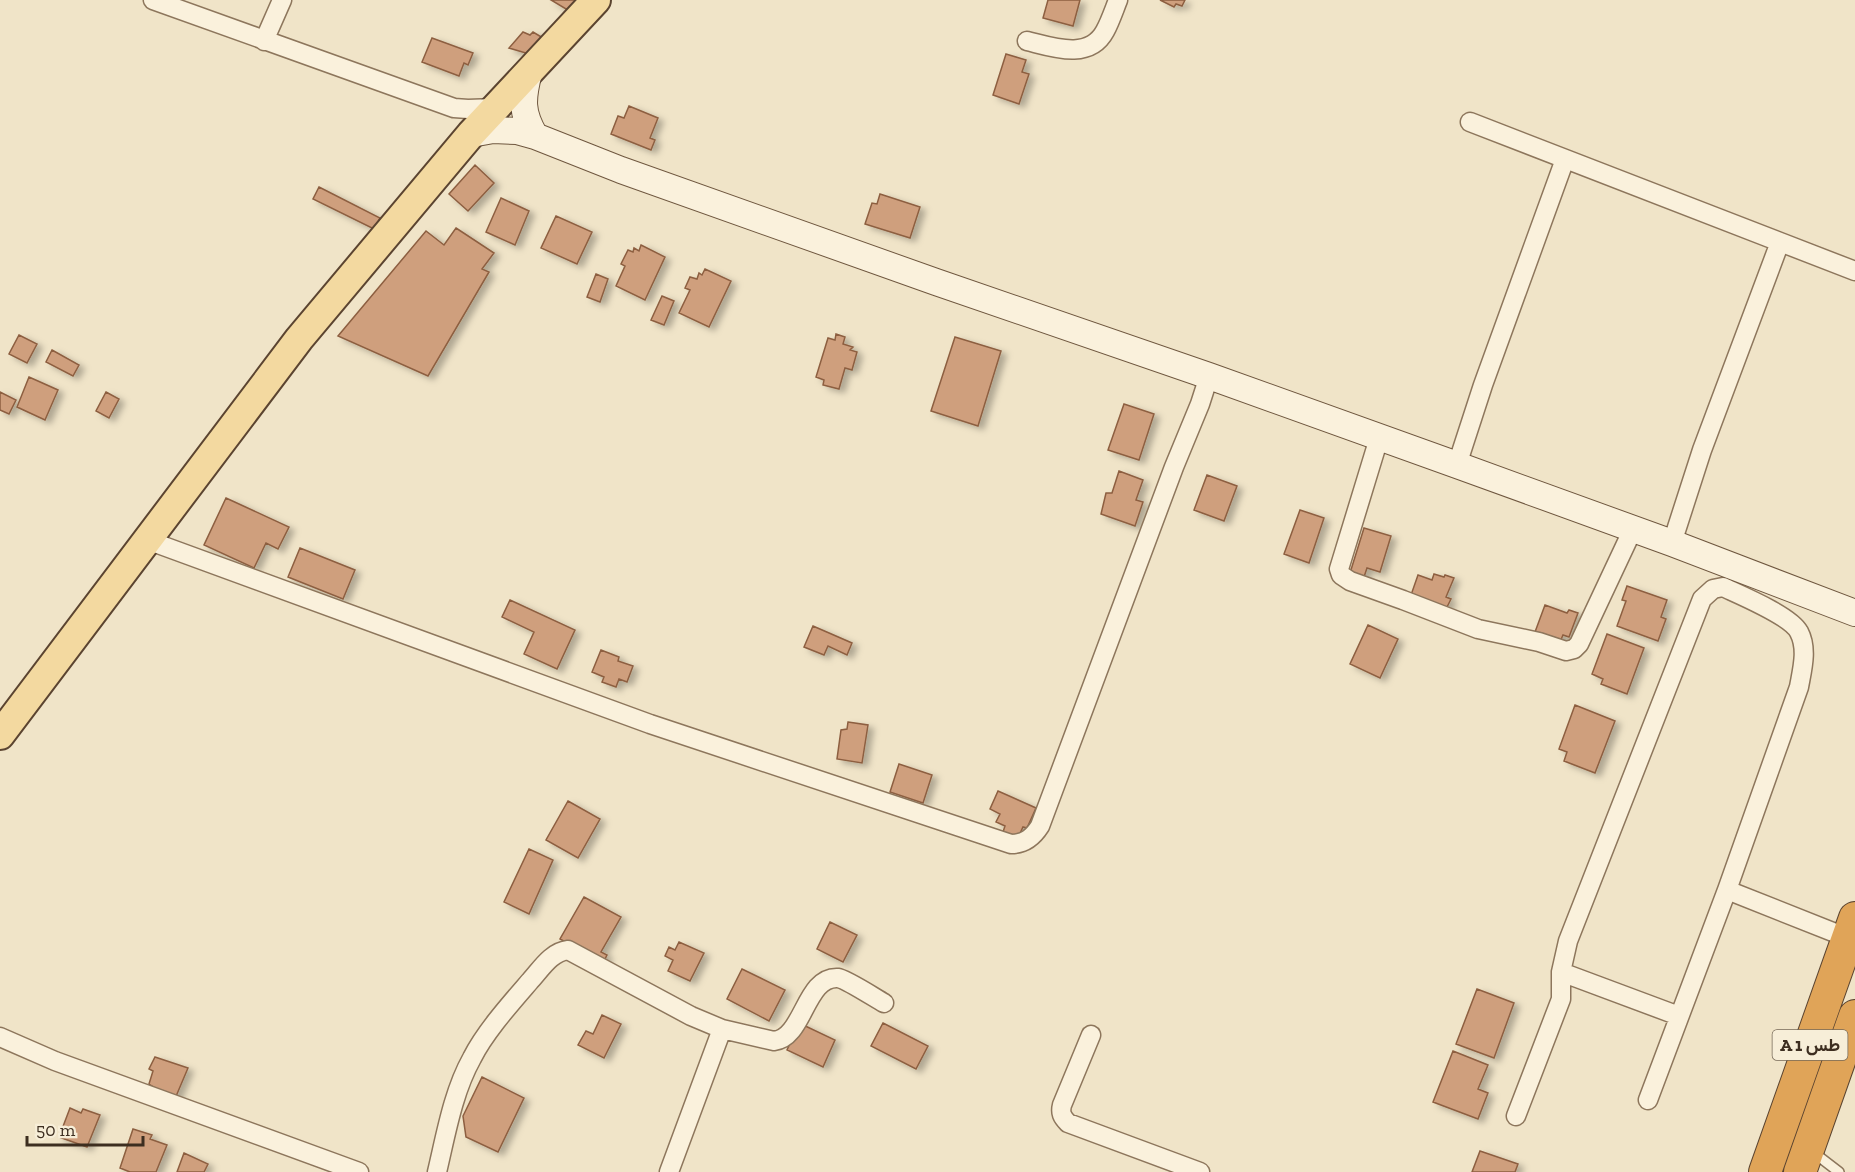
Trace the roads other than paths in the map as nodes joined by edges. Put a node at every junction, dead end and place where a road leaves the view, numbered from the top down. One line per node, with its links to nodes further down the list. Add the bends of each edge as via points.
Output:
1 (153, 0): 6 (street)
2 (282, 0): 6 (street)
3 (596, 0): 7 (main road)
4 (1118, 0): 5 (street, via 1105,32 1088,48 1058,49)
5 (1027, 40)
6 (264, 41): 8 (street, via 454,108)
7 (529, 72): 8 (main road); 11 (street, via 524,113)
8 (495, 108): 10 (main road)
9 (1470, 122): 12 (street)
10 (471, 134): 11 (street, via 510,130); 19 (main road, via 298,339)
11 (535, 136): 15 (street, via 621,170)
12 (1564, 159): 13 (street); 17 (street)
13 (1780, 242): 14 (street); 20 (street, via 1702,450)
14 (1855, 271)
15 (1209, 376): 16 (street); 19 (street, via 1044,816 1034,835 1018,844 650,724)
16 (1379, 438): 17 (street); 18 (street, via 1339,569 1341,575 1460,623 1566,651 1574,649)
17 (1457, 465): 18 (street)
18 (1633, 530): 20 (street)
19 (147, 540): 22 (main road)
20 (1672, 543): 21 (street)
21 (1855, 613)
22 (0, 735)
23 (1727, 890): 24 (street); 25 (street, via 1799,687 1804,657 1799,631 1776,613 1723,587 1713,589 1702,599 1568,941); 27 (street)
24 (1851, 928): 39 (highway, A 1 طس)
25 (1561, 972): 27 (street); 33 (street, via 1561,999)
26 (884, 1003): 29 (street, via 839,978 825,980 782,1040)
27 (1679, 1016): 32 (street)
28 (1855, 1016): 34 (highway, A 1 طس)
29 (722, 1029): 36 (street, via 696,1019 573,951 561,951 505,1011 471,1059 457,1092); 37 (street)
30 (1092, 1035): 38 (street, via 1060,1110 1064,1119)
31 (0, 1037): 35 (street)
32 (1648, 1100)
33 (1516, 1116)
34 (1804, 1161): 40 (lane)
35 (359, 1172)
36 (437, 1172)
37 (669, 1172)
38 (1200, 1172)
39 (1765, 1172)
40 (1839, 1172)

